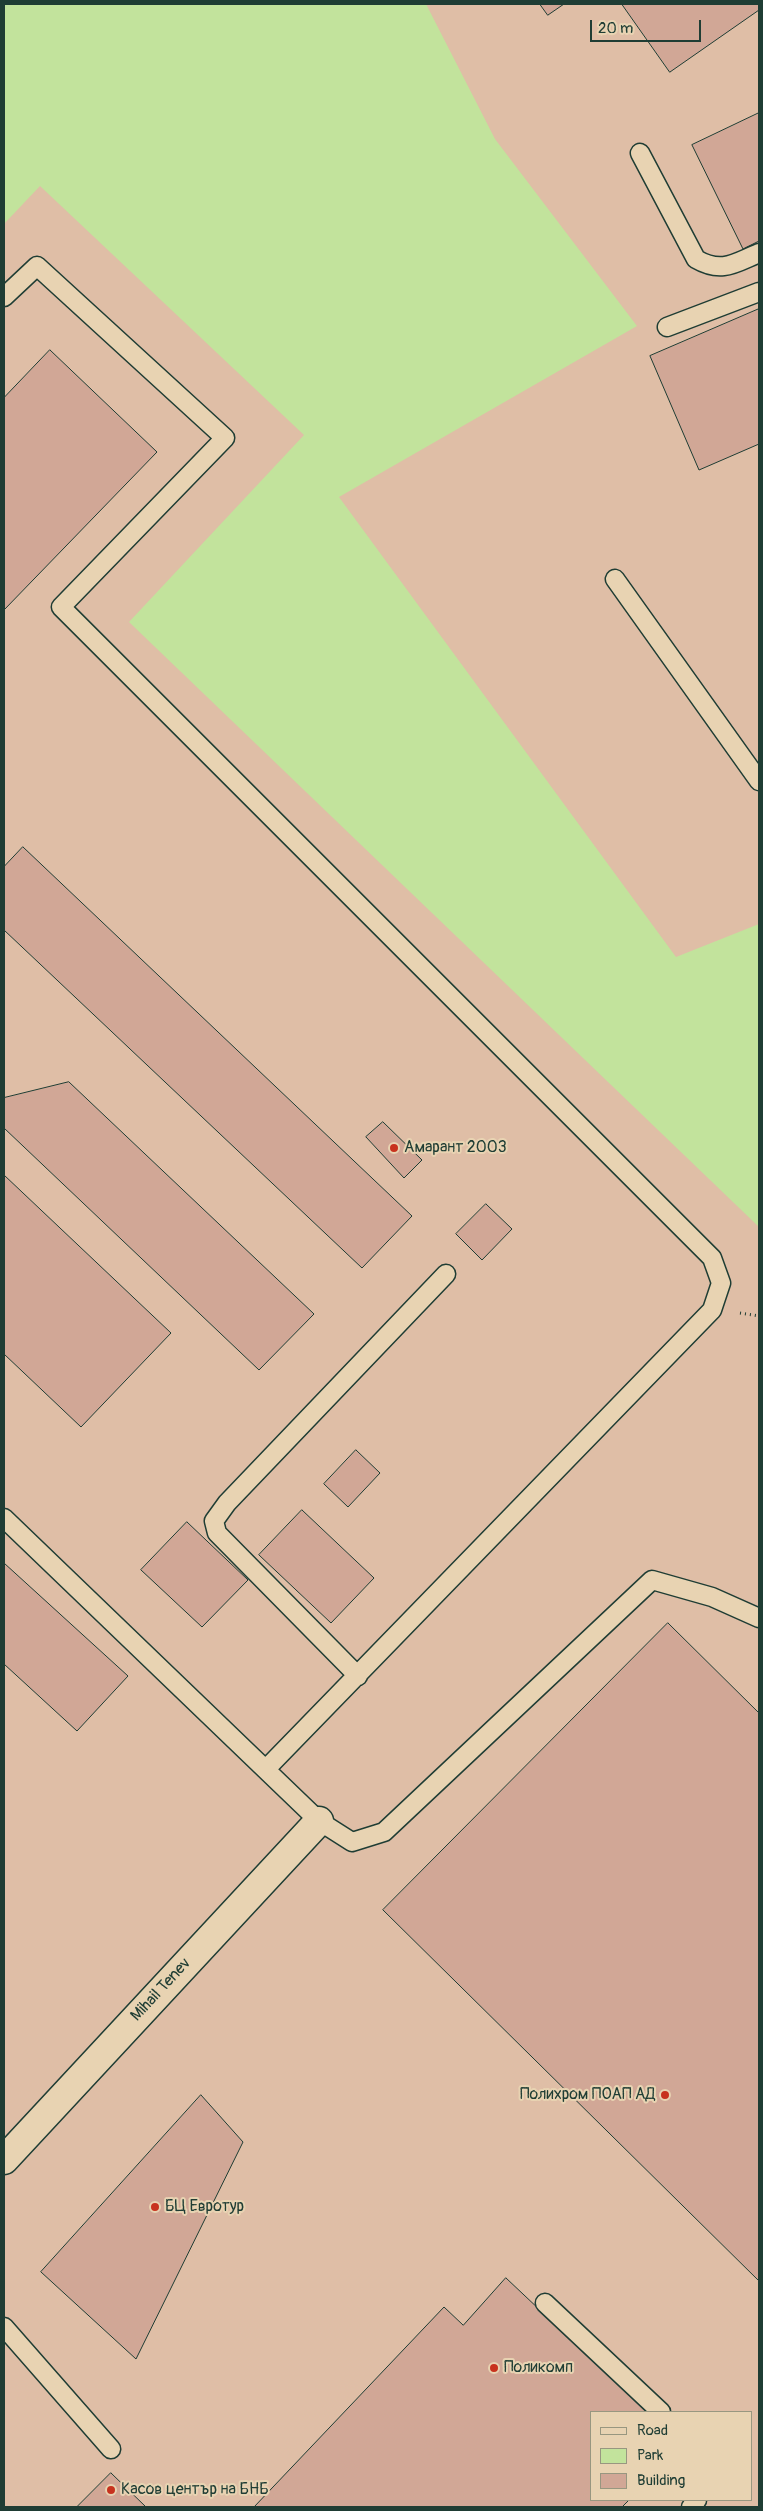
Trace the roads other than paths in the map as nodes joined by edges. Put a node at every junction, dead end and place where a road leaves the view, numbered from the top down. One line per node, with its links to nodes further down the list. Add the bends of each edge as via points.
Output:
1 (640, 154): 2 (lane, via 696,259 706,265 725,268)
2 (759, 253)
3 (759, 292): 5 (lane)
4 (4, 297): 11 (lane, via 37,266 225,438 61,607 712,1258 721,1283 712,1310)
5 (668, 327)
6 (615, 579): 7 (lane)
7 (759, 781)
8 (446, 1274): 11 (lane, via 226,1503 214,1521 216,1533)
9 (4, 1518): 12 (lane)
10 (759, 1618): 13 (lane, via 712,1598 652,1580 384,1832 352,1842)
11 (358, 1676): 12 (lane)
12 (266, 1769): 13 (lane)
13 (319, 1821): 14 (street, Mihail Tenev)
14 (4, 2160)
15 (545, 2303): 17 (lane)
16 (4, 2327): 18 (lane)
17 (660, 2411)
18 (111, 2449)

